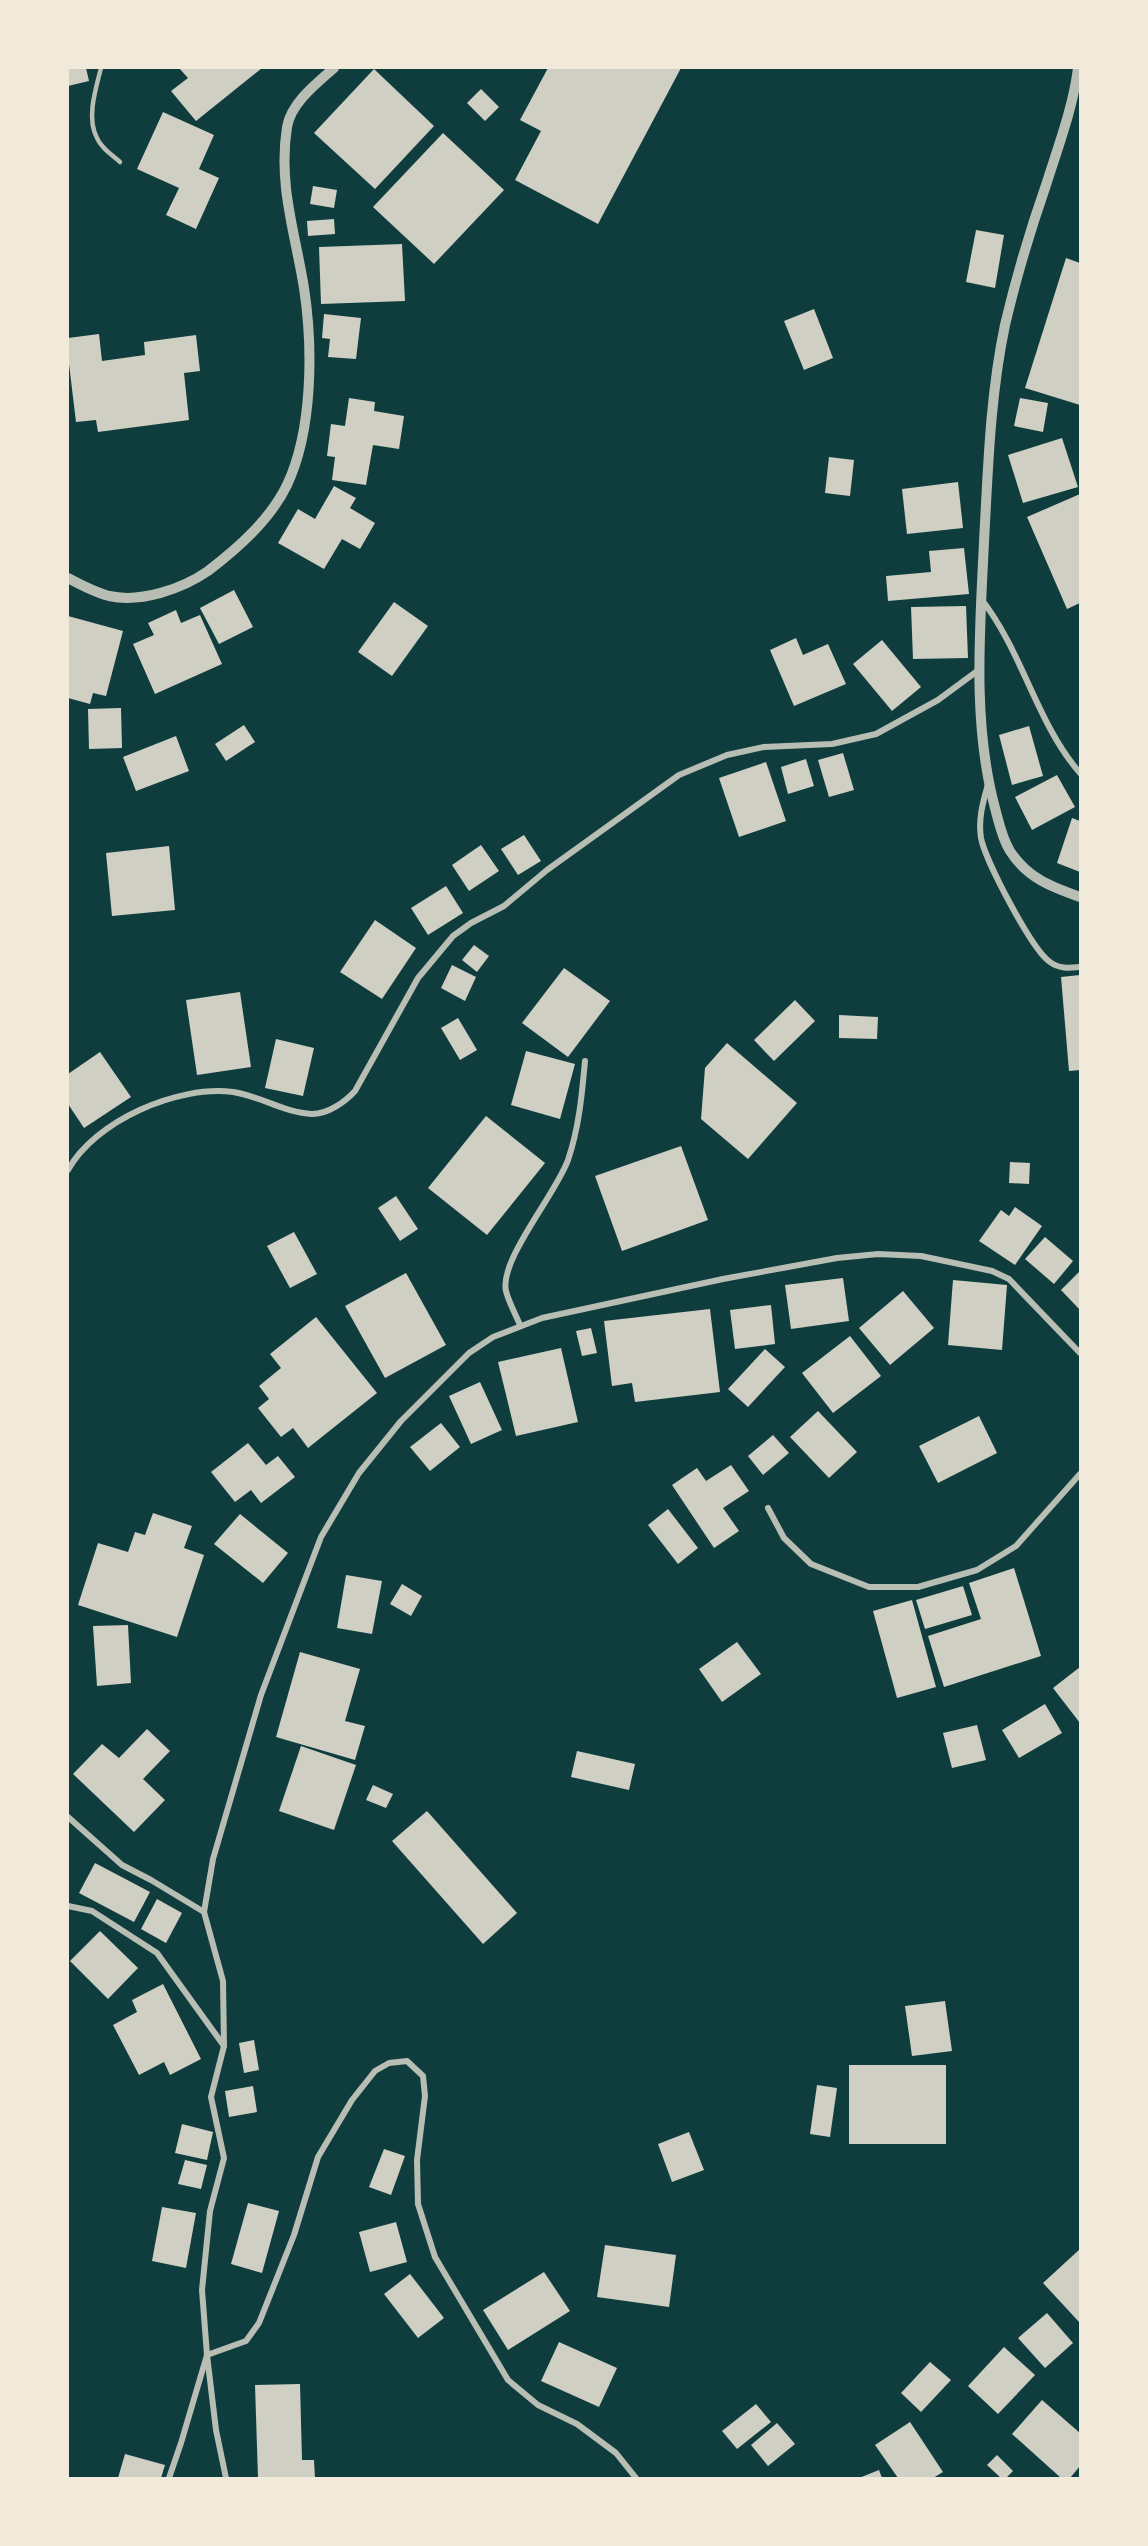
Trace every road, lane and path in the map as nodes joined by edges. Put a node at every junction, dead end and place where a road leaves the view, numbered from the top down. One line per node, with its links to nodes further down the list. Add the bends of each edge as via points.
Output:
1 (101, 68): 5 (lane, via 93,123 97,138)
2 (334, 68): 6 (street, via 296,107 288,123 285,147 286,193 308,322 309,364 299,449 287,485 248,537 198,578 166,591 135,597 111,596)
3 (1078, 68): 4 (street)
4 (1075, 110): 7 (street, via 1030,231 1005,326 993,398)
5 (120, 162)
6 (68, 578)
7 (981, 600): 8 (street); 9 (street, via 1000,624 1058,743)
8 (980, 669): 10 (street); 14 (street, via 938,700 876,734 832,744 764,747 727,755 679,775 547,870 504,906 453,936 418,978 364,1078 339,1104 314,1114 232,1092 178,1096 152,1104 94,1139 76,1155)
9 (1080, 773)
10 (988, 782): 11 (street, via 1001,832 1022,866 1035,878); 12 (street, via 979,821 984,852 1030,938 1047,961 1056,966)
11 (1080, 897)
12 (1080, 967)
13 (585, 1061): 15 (street, via 580,1112 567,1162 511,1258 506,1290)
14 (68, 1170)
15 (520, 1325): 16 (street, via 723,1279 837,1258 889,1254 961,1263 1010,1279); 21 (street, via 469,1353 401,1421 359,1473 321,1537 261,1695 213,1859)
16 (1080, 1353)
17 (1080, 1474): 18 (street, via 1016,1546 978,1570 918,1587 869,1587 812,1564 784,1538)
18 (768, 1508)
19 (68, 1818): 21 (street, via 122,1865)
20 (68, 1906): 22 (street, via 92,1911 157,1953)
21 (204, 1912): 22 (street, via 223,1982)
22 (224, 2046): 23 (street, via 211,2097 224,2158 210,2211 202,2290)
23 (207, 2355): 24 (street); 25 (street); 26 (street, via 246,2341 259,2323 294,2235 318,2157 352,2100 375,2071 389,2063 407,2061 423,2076 418,2204 435,2257 508,2380 538,2405 577,2424 616,2452)
24 (169, 2478)
25 (226, 2478)
26 (636, 2478)

